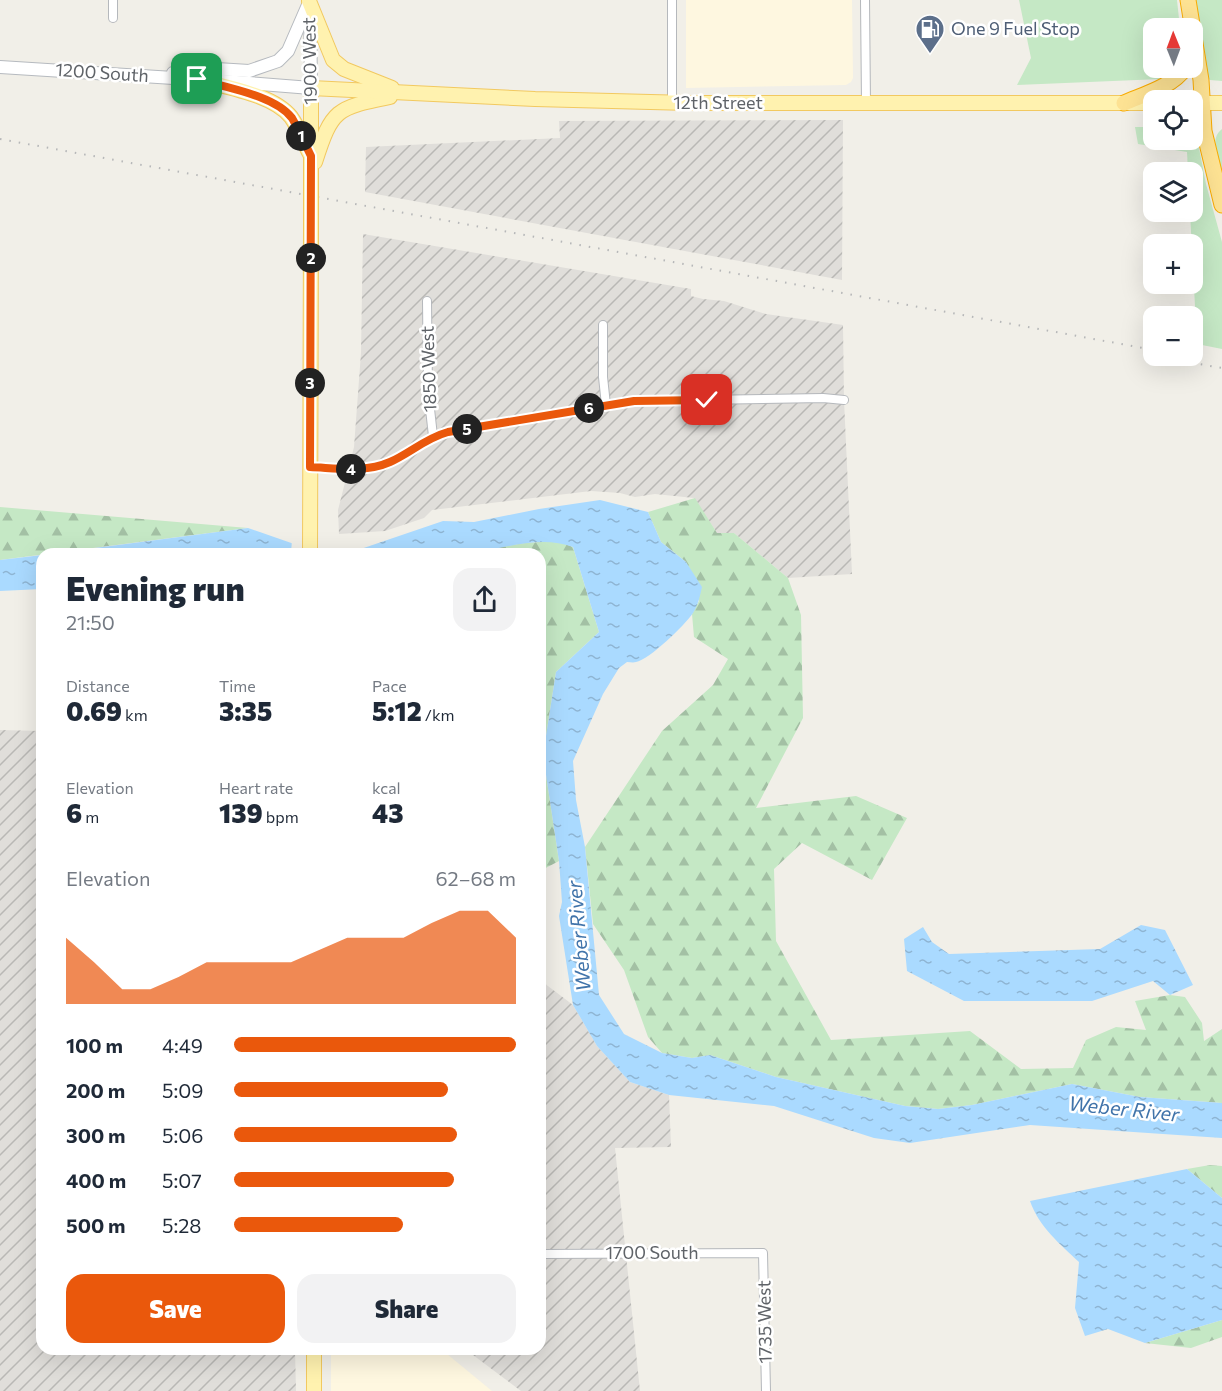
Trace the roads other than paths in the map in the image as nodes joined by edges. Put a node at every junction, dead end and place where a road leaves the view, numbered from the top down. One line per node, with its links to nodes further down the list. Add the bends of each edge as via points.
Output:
1 (113, 0): 6 (street)
2 (672, 0): 15 (street)
3 (865, 0): 16 (street)
4 (1187, 0): 7 (highway); 13 (highway, via 1201,80)
5 (309, 1): 9 (main road, via 288,51 278,61 249,71 201,68); 12 (main road, 1900 West); 14 (main road, via 333,60 344,69)
6 (113, 18)
7 (1186, 18)
8 (0, 67): 9 (main road, 1200 South)
9 (156, 76): 11 (main road, 1200 South)
10 (1176, 78): 17 (highway)
11 (197, 79): 12 (main road, 1200 South); 22 (main road, via 281,107 292,118)
12 (311, 88): 14 (main road, 12th Street); 22 (main road, 1900 West)
13 (1199, 90)
14 (408, 93): 15 (main road, 12th Street); 23 (main road, via 352,106 338,114 325,132)
15 (672, 103): 16 (main road, 12th Street)
16 (866, 103): 17 (main road, 12th Street)
17 (1125, 103): 18 (main road, 12th Street)
18 (1143, 103)
19 (1203, 103): 20 (main road)
20 (1222, 103)
21 (1203, 127): 24 (highway)
22 (311, 156): 23 (main road, 1900 West)
23 (311, 176): 30 (main road, 1900 West, bridge)
24 (1222, 205)
25 (427, 301): 29 (street, 1850 West, via 428,392)
26 (603, 325): 28 (street)
27 (844, 400): 28 (street, via 634,401)
28 (606, 405): 29 (street)
29 (433, 436): 30 (street, via 390,462 371,468)
30 (310, 467): 31 (main road, 1900 West)
31 (310, 548)
32 (764, 1253): 33 (street, 1700 South); 36 (street, 1735 West)
33 (546, 1254)
34 (314, 1355): 35 (main road)
35 (314, 1391)
36 (766, 1391)

